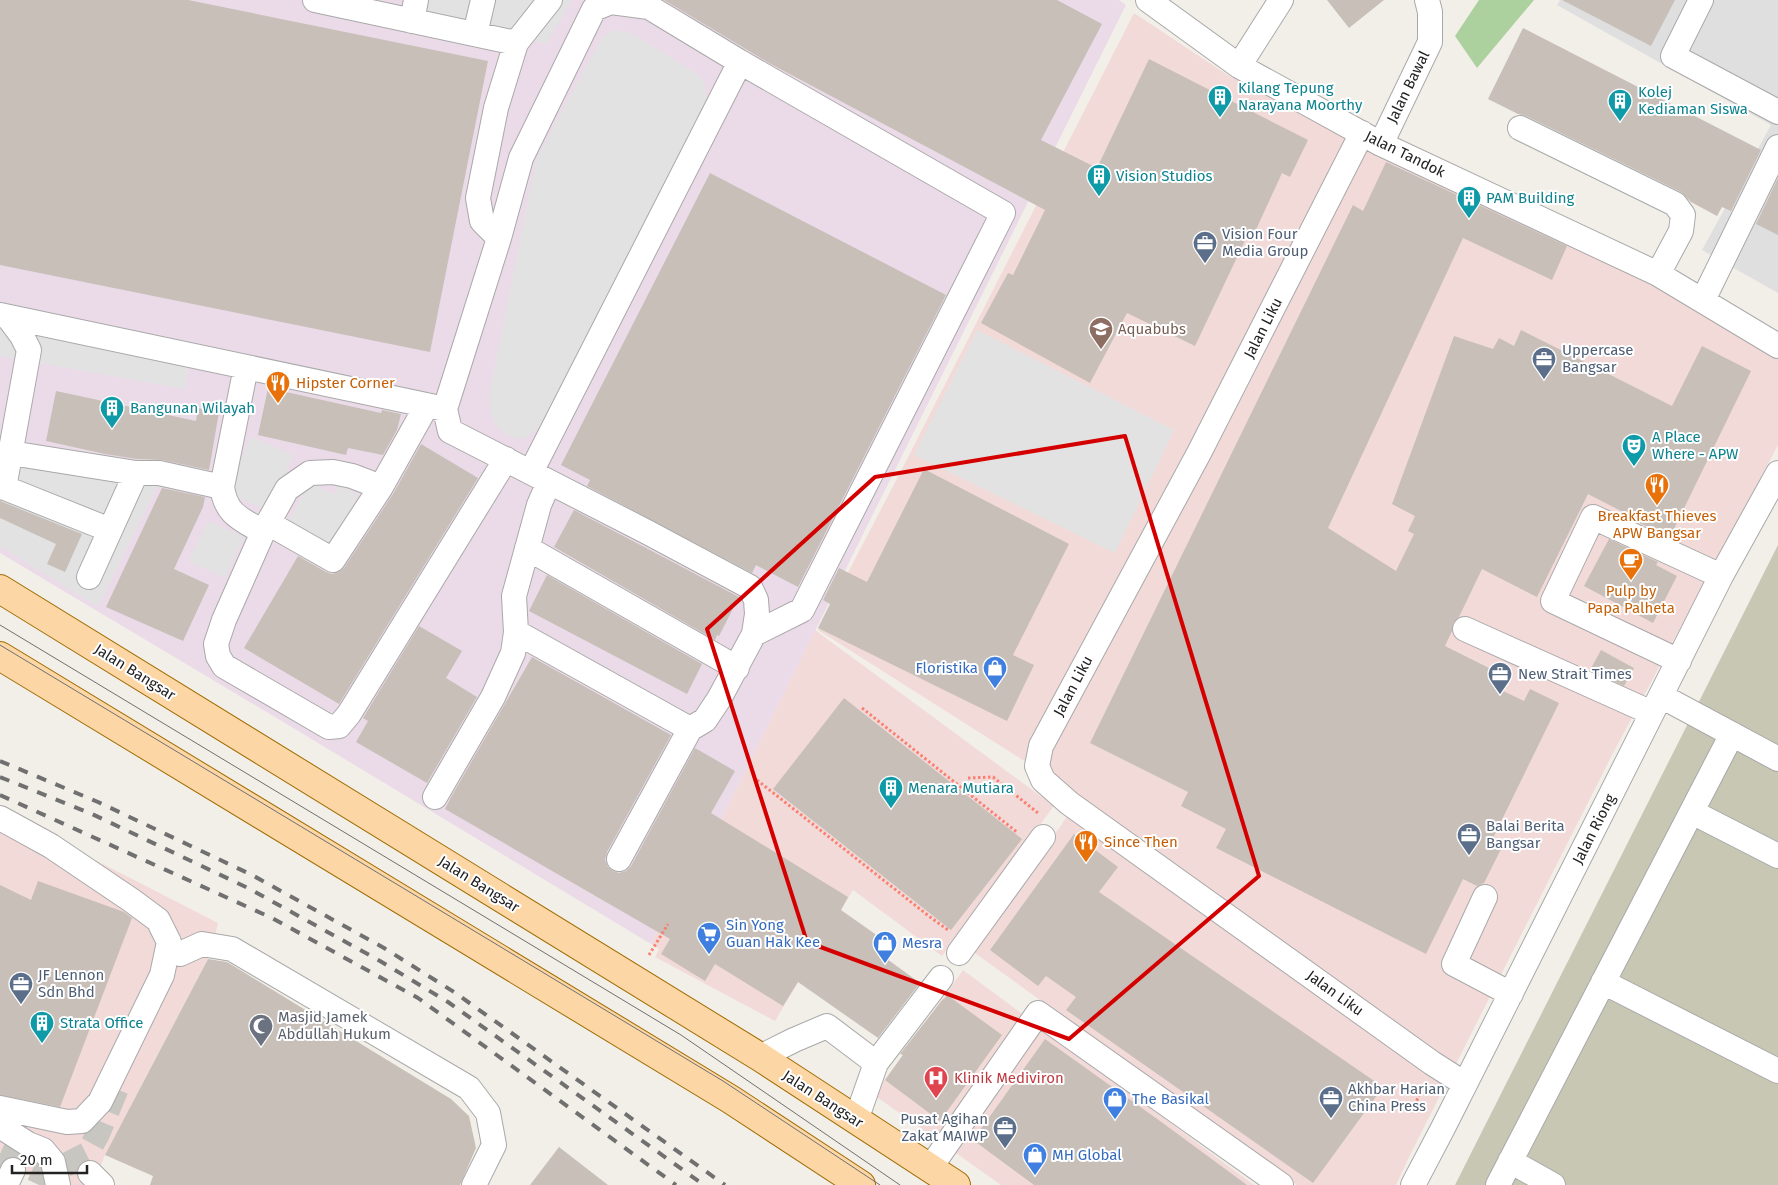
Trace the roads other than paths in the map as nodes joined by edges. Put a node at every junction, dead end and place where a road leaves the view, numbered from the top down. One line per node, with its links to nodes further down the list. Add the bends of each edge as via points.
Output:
1 (315, 0): 8 (street)
2 (483, 0): 9 (street)
3 (550, 0): 10 (street)
4 (1148, 0): 12 (street, Jalan Tandok)
5 (1281, 0): 12 (street)
6 (1427, 0): 15 (street, Jalan Bawal, via 1430,42)
7 (1702, 0): 13 (street, via 1673,56)
8 (414, 10): 9 (street)
9 (475, 34): 10 (street)
10 (516, 43): 17 (street, via 496,108 478,198 482,221)
11 (740, 62): 17 (street, via 649,7 611,2 594,9 521,158); 28 (street); 40 (street, via 1003,212 802,610)
12 (1239, 66): 15 (street, Jalan Tandok)
13 (1778, 112)
14 (1520, 128): 18 (street, via 1675,204 1683,216 1681,232)
15 (1371, 138): 18 (street, Jalan Tandok); 63 (street, Jalan Liku, via 1041,746 1037,766 1043,780 1069,803)
16 (1778, 147): 19 (street)
17 (499, 238): 23 (street)
18 (1658, 274): 19 (street, Jalan Tandok)
19 (1703, 300): 21 (street, Jalan Tandok)
20 (4, 316): 22 (street); 24 (street, via 22,336 29,350)
21 (1778, 346)
22 (246, 367): 23 (street); 30 (street)
23 (436, 407): 25 (street, via 450,431); 31 (street)
24 (11, 453): 26 (street); 29 (street)
25 (506, 459): 28 (street); 32 (street, via 339,726 329,727 232,671 218,656 216,644 224,620)
26 (136, 473): 30 (street, via 160,473); 33 (street)
27 (1778, 473): 35 (street, Jalan Riong)
28 (540, 477): 34 (street, via 539,505); 40 (street, via 750,587 756,600)
29 (2, 487): 33 (street)
30 (222, 487): 32 (street, via 228,509 236,516)
31 (381, 487): 32 (street, via 333,472 310,473 287,489); 32 (street, via 333,560)
32 (265, 528)
33 (110, 530): 36 (street)
34 (527, 548): 39 (street, via 514,596); 43 (street)
35 (1721, 576): 42 (street, Jalan Riong); 42 (street, via 1593,517 1553,601)
36 (89, 578)
37 (0, 589): 60 (main road, Jalan Bangsar)
38 (1465, 629): 44 (street)
39 (516, 632): 45 (street); 48 (street, via 513,653 493,697)
40 (754, 634): 43 (street)
41 (0, 656): 71 (main road, via 730,1099)
42 (1679, 661): 44 (street, Jalan Riong)
43 (737, 668): 45 (street, via 705,720)
44 (1657, 704): 46 (street); 59 (street, Jalan Riong)
45 (690, 729): 53 (street)
46 (1732, 734): 47 (street); 49 (street)
47 (1778, 759)
48 (435, 796)
49 (1692, 812): 52 (street); 58 (street)
50 (0, 818): 64 (street, via 51,846 131,900 158,920 169,942 162,975 100,1102 82,1120 67,1122)
51 (1040, 833): 55 (street)
52 (1778, 856)
53 (619, 858)
54 (1485, 897): 59 (street, via 1454,964)
55 (963, 948)
56 (180, 954): 70 (street, via 202,944 232,949 469,1088 488,1113 494,1145)
57 (941, 978): 61 (street)
58 (1603, 982): 62 (street); 67 (street)
59 (1511, 994): 63 (street, Jalan Riong)
60 (760, 1057): 61 (street, via 828,1026); 65 (main road, Jalan Bangsar)
61 (876, 1063): 65 (street)
62 (1778, 1071)
63 (1465, 1084): 74 (street, Jalan Riong)
64 (0, 1108)
65 (856, 1120): 68 (main road, Jalan Bangsar)
66 (0, 1126): 69 (street, via 44,1150 53,1162)
67 (1510, 1162): 75 (street); 76 (street)
68 (930, 1168): 72 (main road, Jalan Bangsar); 73 (street, via 1038,1013)
69 (48, 1182)
70 (474, 1185)
71 (861, 1185)
72 (956, 1185)
73 (1281, 1185)
74 (1413, 1185)
75 (1498, 1185)
76 (1553, 1185)

